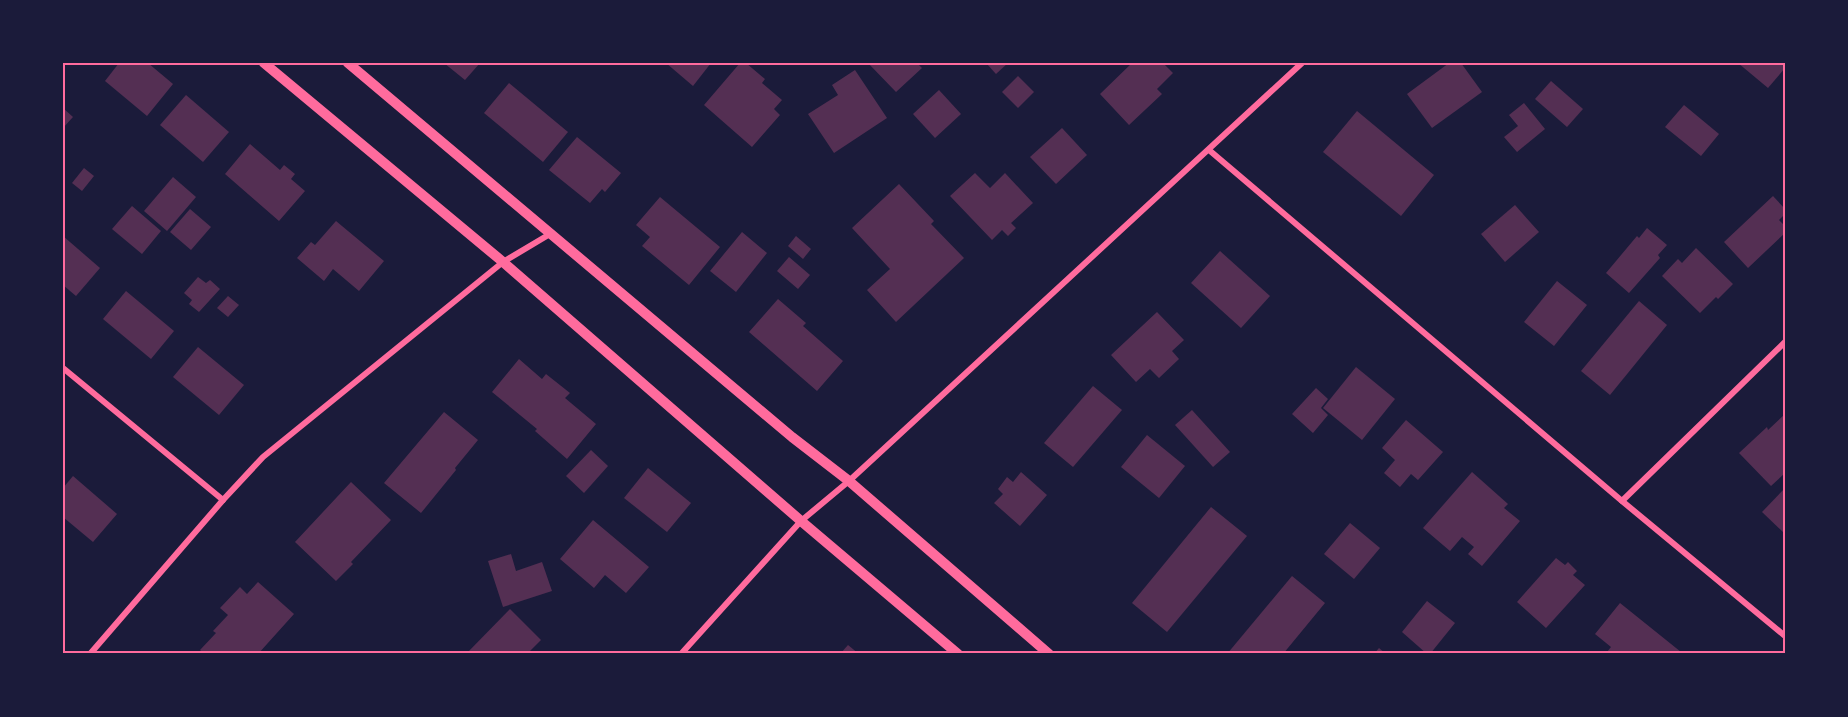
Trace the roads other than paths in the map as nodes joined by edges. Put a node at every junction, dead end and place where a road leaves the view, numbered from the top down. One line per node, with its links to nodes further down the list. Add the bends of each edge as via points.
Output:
1 (264, 63): 6 (street)
2 (348, 63): 5 (street)
3 (1302, 63): 4 (street)
4 (1209, 150): 9 (street); 11 (street)
5 (550, 234): 6 (street); 9 (street)
6 (503, 262): 10 (street, via 263,457); 12 (street)
7 (1785, 342): 11 (street)
8 (63, 368): 10 (street)
9 (849, 481): 12 (street); 17 (street)
10 (223, 500): 14 (street)
11 (1622, 501): 13 (street)
12 (801, 521): 15 (street); 16 (street)
13 (1785, 636)
14 (90, 654)
15 (681, 654)
16 (958, 654)
17 (1049, 654)

